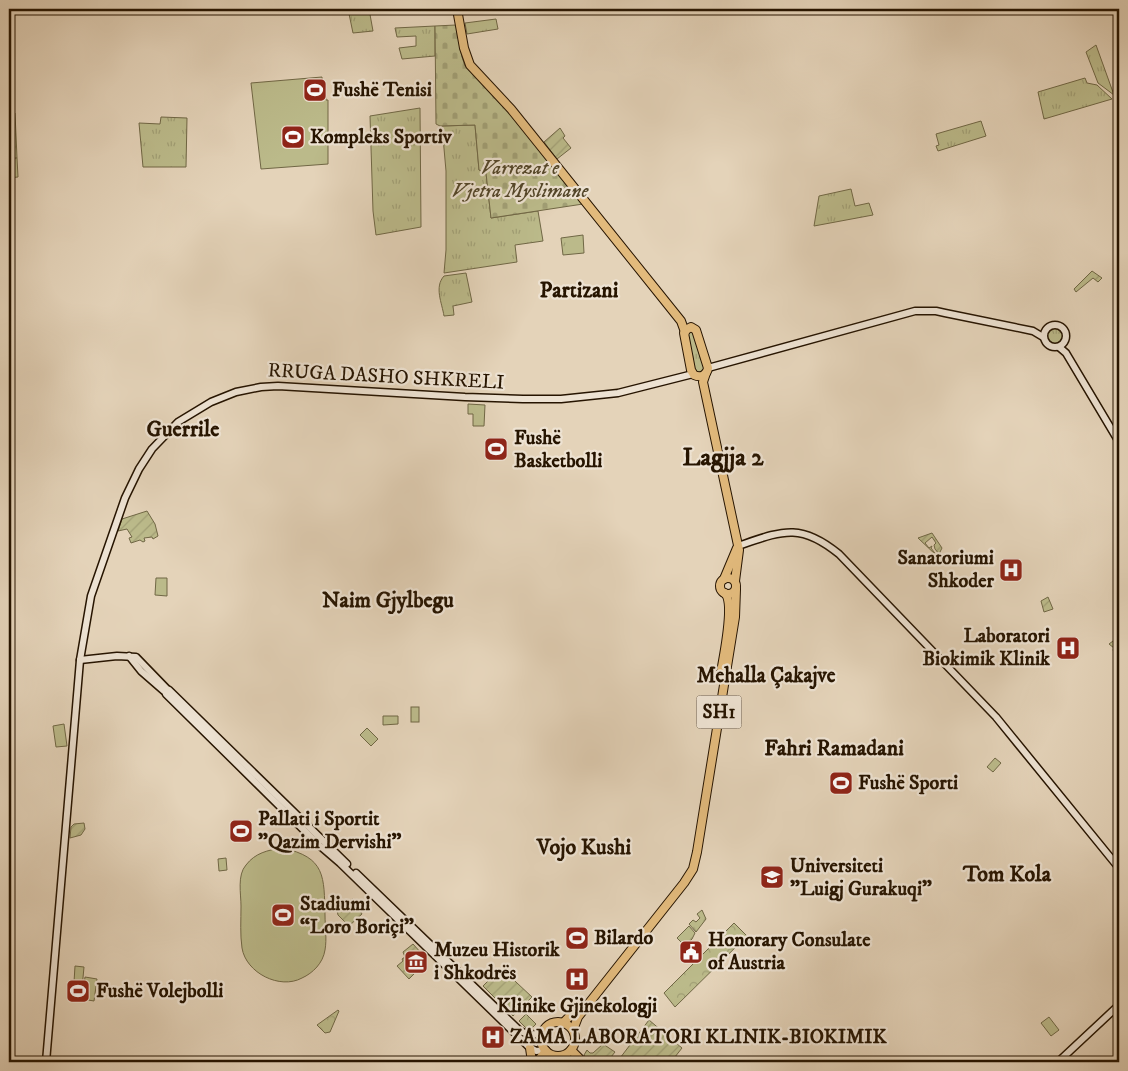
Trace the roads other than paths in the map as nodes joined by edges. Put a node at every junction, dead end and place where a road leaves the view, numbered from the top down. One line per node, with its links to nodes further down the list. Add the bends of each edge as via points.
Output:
1 (456, 9): 2 (main road, via 470,65 512,109)
2 (681, 321): 3 (main road); 6 (main road)
3 (693, 328): 6 (main road, via 687,328); 9 (main road)
4 (1046, 329): 5 (main road); 7 (main road); 8 (main road, via 1053,325 1061,326 1066,337)
5 (1033, 331): 7 (main road); 9 (main road, via 936,311 915,311)
6 (685, 332): 10 (main road)
7 (1043, 337): 8 (main road, via 1051,347)
8 (1061, 345): 12 (main road)
9 (707, 371): 10 (main road, via 700,376); 11 (main road)
10 (694, 375): 11 (main road); 17 (main road, RRUGA DASHO SHKRELI, via 618,393 561,398 465,397 278,386 236,392 211,402 175,426 152,449 139,469 114,527 91,596)
11 (703, 382): 13 (main road, SH1)
12 (1119, 442)
13 (738, 546): 14 (main road); 15 (main road, SH1); 18 (main road, via 780,532 803,533 820,539 839,554 999,722)
14 (724, 579): 15 (main road, via 730,578); 16 (main road, via 720,588)
15 (735, 585): 16 (main road, via 730,594); 21 (main road, SH1, via 735,617 693,869 578,1017)
16 (725, 593): 20 (main road, SH1, via 729,599 729,616 688,868 591,994)
17 (80, 660): 23 (main road, via 133,657 319,845); 27 (main road, RRUGA DASHO SHKRELI)
18 (1119, 868)
19 (1119, 1005): 32 (main road)
20 (564, 1022): 21 (main road); 22 (main road, via 550,1023)
21 (573, 1030): 25 (main road, via 575,1041)
22 (542, 1033): 23 (main road); 26 (main road, via 541,1042)
23 (523, 1036): 24 (main road)
24 (530, 1048): 26 (main road); 28 (main road)
25 (571, 1050): 26 (main road, via 560,1056); 31 (main road)
26 (547, 1052): 29 (main road); 30 (main road)
27 (46, 1062)
28 (532, 1062)
29 (537, 1062)
30 (542, 1062)
31 (582, 1062)
32 (1058, 1062)

